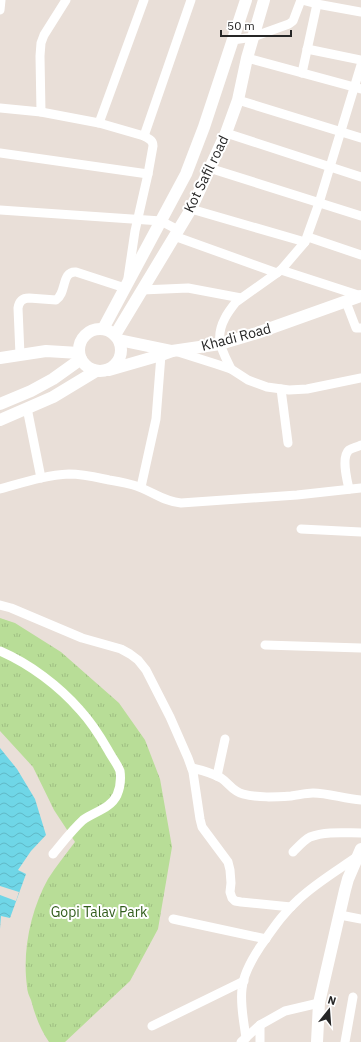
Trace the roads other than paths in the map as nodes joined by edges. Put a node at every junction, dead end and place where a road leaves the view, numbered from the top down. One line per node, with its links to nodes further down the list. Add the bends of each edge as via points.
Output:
1 (1, 0): 9 (street)
2 (66, 0): 21 (street, via 41,43)
3 (144, 0): 22 (street)
4 (191, 0): 25 (street)
5 (246, 0): 12 (main road, Kot Safil road)
6 (264, 0): 11 (main road, Kot Safil road)
7 (302, 0): 8 (street); 11 (street, via 293,21 289,24)
8 (317, 4): 10 (street); 13 (street)
9 (0, 10)
10 (361, 12)
11 (253, 36): 12 (street); 14 (main road, Kot Safil road)
12 (233, 40): 37 (main road, Kot Safil road, via 186,174)
13 (307, 48): 15 (street); 17 (street)
14 (247, 58): 17 (street); 19 (main road, Kot Safil road)
15 (361, 60)
16 (361, 65): 18 (street)
17 (302, 74): 18 (street)
18 (358, 88): 23 (street)
19 (238, 100): 23 (street); 24 (main road, Kot Safil road)
20 (0, 108): 21 (street)
21 (41, 112): 22 (street)
22 (99, 123): 25 (street)
23 (340, 132): 26 (street); 28 (street)
24 (226, 133): 28 (street); 29 (main road, Kot Safil road)
25 (144, 136): 30 (street, via 153,143)
26 (361, 138)
27 (0, 153): 30 (street)
28 (330, 167): 31 (street); 32 (street)
29 (209, 168): 32 (street); 33 (main road, Kot Safil road)
30 (148, 174): 36 (street)
31 (361, 177)
32 (319, 203): 35 (street); 39 (street)
33 (191, 209): 38 (main road, Kot Safil road); 39 (street)
34 (0, 210): 36 (street)
35 (361, 216)
36 (138, 219): 37 (street); 42 (street)
37 (161, 220): 38 (street); 42 (main road, Kot Safil road)
38 (176, 233): 41 (street); 43 (main road, Kot Safil road)
39 (306, 239): 40 (street); 41 (street)
40 (361, 255)
41 (279, 271): 44 (street); 45 (street)
42 (126, 286): 48 (main road, Kot Safil road); 52 (street, via 71,272 66,277 62,294 56,300 25,298 18,308)
43 (142, 290): 45 (street, via 188,288); 49 (main road, Kot Safil road)
44 (361, 296): 46 (main road, Khadi Road)
45 (242, 298): 50 (street, via 232,306 220,327)
46 (346, 302): 47 (street, via 356,328); 50 (main road, Khadi Road)
47 (361, 328)
48 (103, 329): 49 (main road); 53 (main road, via 90,331 85,335 79,347)
49 (117, 337): 51 (main road); 56 (main road, via 121,354)
50 (220, 344): 51 (main road, Khadi Road); 55 (street)
51 (167, 353): 55 (street); 56 (main road, Khadi Road); 66 (street)
52 (20, 355): 53 (main road, via 46,351); 54 (main road)
53 (80, 356): 57 (main road, via 84,365); 60 (main road, via 53,379)
54 (0, 358)
55 (231, 369): 59 (street, via 248,380)
56 (109, 370): 57 (main road)
57 (96, 371): 61 (main road, via 52,397)
58 (361, 378): 59 (street, via 307,389)
59 (281, 389): 63 (street)
60 (0, 404)
61 (26, 408): 62 (main road); 65 (street)
62 (0, 420)
63 (288, 443)
64 (361, 445): 69 (street, via 349,450 345,458)
65 (41, 478): 66 (street, via 84,474); 68 (street)
66 (141, 487): 69 (street, via 165,500 181,503)
67 (361, 488): 69 (street)
68 (0, 489)
69 (349, 489)
70 (301, 529): 71 (street)
71 (361, 532)
72 (0, 605): 77 (street, via 82,638 121,649 138,660 146,670 170,717)
73 (265, 645): 74 (street)
74 (361, 648)
75 (0, 651): 83 (street, via 40,674 81,710 120,770 118,793 114,800 73,829)
76 (225, 739): 78 (street)
77 (192, 768): 78 (street); 84 (street, via 202,827 228,862 232,898 235,901)
78 (217, 776): 79 (street, via 240,793 256,797 325,793)
79 (361, 800)
80 (361, 833): 81 (street, via 324,834 310,838)
81 (293, 852)
82 (360, 853): 84 (street, via 299,898); 85 (main road, via 348,879)
83 (53, 854)
84 (290, 908): 88 (street)
85 (340, 915): 87 (street); 91 (main road)
86 (172, 919): 88 (street)
87 (361, 919)
88 (266, 939): 89 (street, via 253,959)
89 (244, 981): 93 (street); 94 (street)
90 (353, 997): 97 (street)
91 (320, 1003): 92 (street, via 285,1011); 96 (main road)
92 (260, 1025): 94 (street); 95 (street)
93 (152, 1026)
94 (243, 1040)
95 (260, 1042)
96 (317, 1042)
97 (345, 1042)

